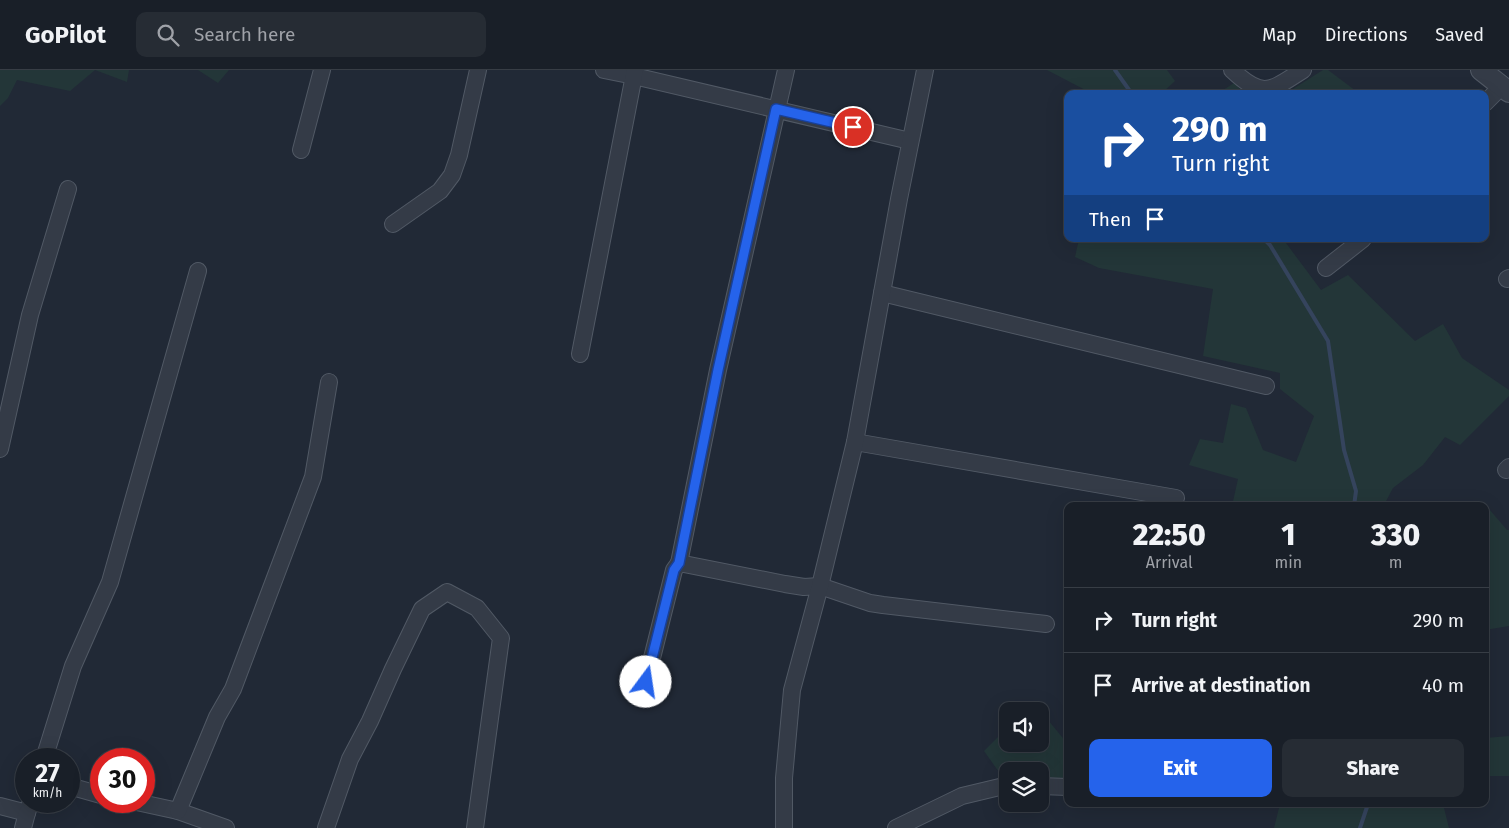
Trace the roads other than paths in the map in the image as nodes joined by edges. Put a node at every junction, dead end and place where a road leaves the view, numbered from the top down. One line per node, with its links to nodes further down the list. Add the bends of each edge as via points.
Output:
1 (322, 70): 14 (street)
2 (478, 70): 16 (street, via 452,175 440,191)
3 (604, 70): 9 (street)
4 (786, 70): 12 (street)
5 (924, 70): 13 (street)
6 (1232, 70): 7 (street, via 1258,89 1267,90)
7 (1303, 70)
8 (1480, 70): 10 (street)
9 (635, 73): 12 (street); 21 (street)
10 (1505, 89): 11 (street)
11 (1489, 100)
12 (776, 109): 13 (street); 27 (street)
13 (910, 141): 20 (street)
14 (301, 150)
15 (68, 189): 25 (street, via 30,315)
16 (392, 224)
17 (1359, 242): 18 (street)
18 (1326, 268)
19 (198, 271): 31 (street, via 110,582 72,666)
20 (882, 294): 23 (street); 24 (street)
21 (580, 354)
22 (329, 382): 37 (street, via 313,477 233,689 217,717)
23 (1266, 386)
24 (855, 442): 26 (street); 28 (street)
25 (0, 449)
26 (1176, 498)
27 (679, 563): 28 (street, via 785,584); 30 (street, via 674,570)
28 (820, 586): 29 (street, via 870,603); 42 (street, via 792,690 784,778)
29 (1046, 624)
30 (646, 682)
31 (47, 748)
32 (1049, 786): 34 (street)
33 (999, 787): 43 (street, via 962,796)
34 (1064, 787)
35 (0, 806): 38 (street)
36 (155, 806): 37 (street)
37 (178, 811): 39 (street)
38 (27, 814)
39 (226, 828)
40 (326, 828): 41 (street, via 350,759 422,609 447,592 477,608 501,638)
41 (475, 828)
42 (784, 828)
43 (896, 828)

